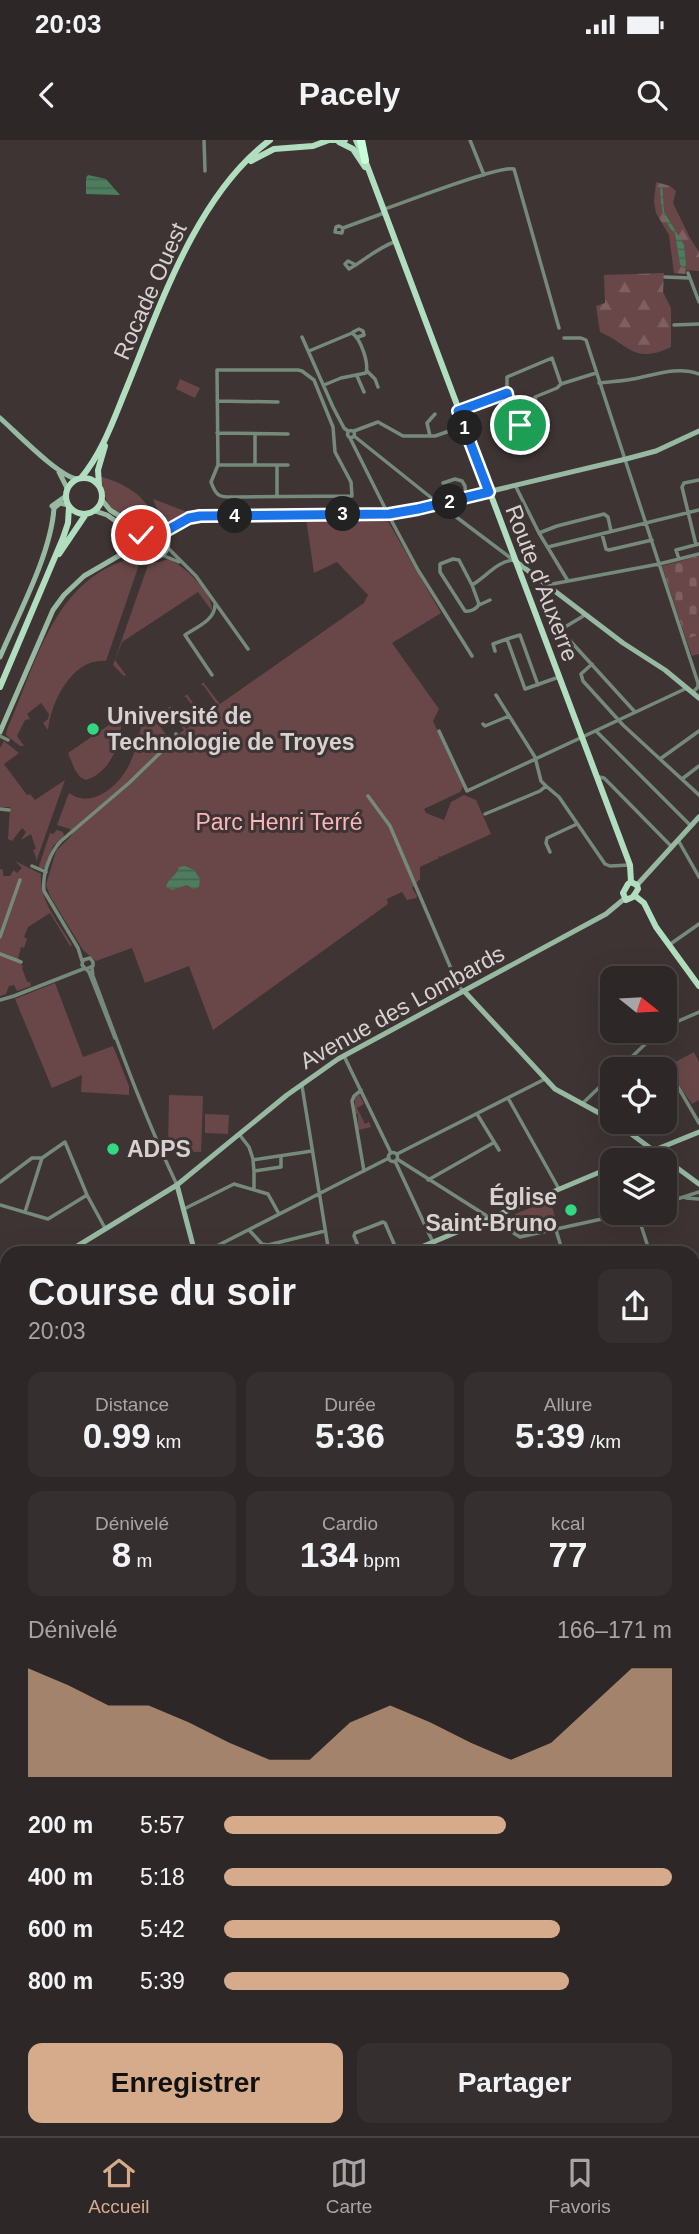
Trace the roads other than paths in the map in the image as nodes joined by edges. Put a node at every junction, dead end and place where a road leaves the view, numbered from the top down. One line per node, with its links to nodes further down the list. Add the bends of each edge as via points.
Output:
1 (204, 140): 8 (street)
2 (270, 140): 9 (main road, Rocade Ouest)
3 (329, 140): 6 (main road, Rocade Ouest); 9 (main road, Rocade Ouest, via 274,149)
4 (359, 140): 7 (highway)
5 (470, 140): 10 (street)
6 (342, 141): 11 (main road, Route d'Auxerre, via 357,154)
7 (365, 160): 11 (main road, Route d'Auxerre)
8 (205, 171)
9 (236, 173): 40 (main road, Rocade Ouest, via 189,242)
10 (484, 175): 12 (street); 20 (street, via 508,167 515,171)
11 (371, 178): 12 (main road, Route d'Auxerre)
12 (384, 212): 13 (street); 14 (main road, Route d'Auxerre)
13 (343, 229)
14 (395, 241): 15 (street); 36 (main road, Route d'Auxerre)
15 (356, 265)
16 (665, 277): 17 (street, via 689,275)
17 (699, 302)
18 (699, 324): 19 (street)
19 (674, 325)
20 (559, 328)
21 (302, 337): 23 (street)
22 (564, 338): 25 (street, via 586,340)
23 (309, 351): 24 (street, via 352,333 358,337); 30 (street)
24 (367, 371): 27 (street); 31 (street)
25 (596, 373): 28 (street); 29 (street)
26 (699, 374): 28 (street, via 689,370)
27 (357, 376): 30 (street); 32 (street)
28 (599, 383): 47 (street)
29 (561, 384): 33 (street, via 552,358 507,377); 33 (street, via 535,397 539,417 520,425 513,422)
30 (324, 385): 45 (street)
31 (378, 387)
32 (364, 392)
33 (507, 393): 36 (street)
34 (217, 401): 35 (street); 42 (street); 60 (street, via 217,370 302,371 314,380 352,496)
35 (278, 402)
36 (458, 411): 39 (main road, Route d'Auxerre)
37 (435, 414): 46 (street, via 427,423)
38 (0, 418): 48 (street)
39 (464, 426): 46 (street); 59 (main road, Route d'Auxerre)
40 (109, 430): 53 (main road, Rocade Ouest); 56 (main road, Rocade Ouest, via 98,470)
41 (699, 431): 47 (street)
42 (217, 433): 43 (street); 49 (street)
43 (256, 434): 44 (street); 50 (street)
44 (288, 434)
45 (351, 434): 46 (street, via 378,422 403,436); 63 (street); 69 (street)
46 (430, 436)
47 (626, 459): 57 (street); 71 (street)
48 (52, 464): 53 (street); 58 (street)
49 (218, 465): 50 (street); 60 (street, via 211,482 220,497)
50 (255, 465): 51 (street)
51 (277, 465): 52 (street); 60 (street)
52 (288, 465)
53 (79, 478): 56 (main road); 58 (main road)
54 (699, 480): 67 (street, via 682,487)
55 (443, 483): 61 (street, via 462,481)
56 (99, 485): 62 (main road)
57 (515, 485): 59 (street); 76 (street)
58 (67, 492): 64 (main road); 72 (street, via 52,505)
59 (489, 492): 61 (street); 88 (main road, Route d'Auxerre)
60 (277, 495)
61 (466, 497): 63 (street)
62 (102, 500): 66 (main road); 73 (street, via 105,507)
63 (442, 504): 69 (street); 88 (street)
64 (69, 506): 68 (main road); 72 (street, via 55,506); 94 (main road, via 68,523)
65 (699, 510): 67 (street)
66 (95, 511): 68 (main road); 80 (street)
67 (688, 513): 71 (street); 81 (street)
68 (86, 514): 94 (main road)
69 (389, 514): 70 (street, via 200,516); 107 (street)
70 (183, 522): 74 (street); 78 (street)
71 (647, 523): 75 (street); 79 (street)
72 (52, 524): 108 (street)
73 (144, 531): 74 (street); 80 (street)
74 (163, 531): 78 (street)
75 (611, 531): 76 (street, via 604,514); 77 (street)
76 (539, 533): 83 (street)
77 (602, 534): 79 (street, via 609,550); 83 (street)
78 (167, 538): 82 (street)
79 (652, 540): 90 (street)
80 (139, 541): 84 (street); 89 (street)
81 (698, 544): 87 (street, via 676,550)
82 (167, 547): 86 (street); 91 (street)
83 (548, 547): 93 (street)
84 (142, 552): 86 (street, via 150,557); 89 (street)
85 (699, 554): 87 (street)
86 (162, 555): 91 (street)
87 (679, 559): 90 (street)
88 (514, 561): 92 (street); 95 (main road, Route d'Auxerre); 98 (street, via 493,568)
89 (106, 563): 124 (street, via 84,576 53,610)
90 (660, 564): 96 (street); 114 (street, via 698,683)
91 (187, 566): 101 (street)
92 (532, 573): 95 (street); 99 (street)
93 (563, 573): 96 (street); 97 (street)
94 (48, 574): 113 (main road)
95 (520, 574): 111 (main road, Route d'Auxerre)
96 (569, 581): 97 (street)
97 (559, 582): 99 (street)
98 (472, 585): 102 (street); 102 (street, via 456,558 439,566 465,611)
99 (547, 585): 103 (street)
100 (490, 600): 102 (street)
101 (215, 605): 105 (street); 110 (street, via 211,617 185,635)
102 (479, 606)
103 (585, 615): 109 (street, via 563,630); 114 (street)
104 (507, 639): 106 (street, via 492,644); 112 (street, via 520,635); 112 (street, via 525,689)
105 (248, 649)
106 (495, 652)
107 (472, 656)
108 (0, 657)
109 (592, 664): 117 (street); 119 (street, via 580,678)
110 (212, 675)
111 (559, 677): 112 (street); 126 (main road, Route d'Auxerre)
112 (538, 685)
113 (0, 687)
114 (690, 690): 116 (street); 117 (street)
115 (496, 695): 118 (street)
116 (699, 698)
117 (636, 712): 119 (street)
118 (509, 716): 120 (street); 128 (street)
119 (619, 720): 122 (street); 129 (street)
120 (483, 724)
121 (439, 731): 128 (street, via 467,791)
122 (596, 731): 126 (street); 141 (street)
123 (699, 731): 129 (street)
124 (0, 734): 127 (street)
125 (176, 734): 147 (street, via 176,744 58,843)
126 (582, 738): 128 (street); 131 (main road, Route d'Auxerre)
127 (8, 740)
128 (536, 759): 133 (street)
129 (660, 759): 132 (street)
130 (699, 766): 132 (street)
131 (597, 778): 143 (street, via 604,778); 145 (main road, Route d'Auxerre)
132 (681, 779): 134 (street)
133 (546, 786): 138 (street); 140 (street)
134 (699, 795)
135 (368, 796): 165 (street, via 390,826)
136 (0, 809): 137 (street)
137 (9, 810)
138 (485, 814)
139 (699, 817): 141 (street)
140 (578, 824): 144 (street, via 547,838); 145 (street, via 607,865)
141 (691, 826): 142 (street)
142 (678, 840): 143 (street); 148 (street)
143 (672, 847): 150 (street)
144 (550, 852)
145 (630, 865): 150 (main road, Route d'Auxerre)
146 (32, 866): 147 (street)
147 (46, 872): 156 (street, via 45,894)
148 (699, 877)
149 (20, 880): 154 (street)
150 (634, 883): 151 (main road, via 638,889); 152 (main road, via 628,884)
151 (634, 895): 152 (main road); 155 (main road, via 644,902)
152 (624, 899): 165 (street, Avenue des Lombards, via 606,914)
153 (699, 924): 155 (street)
154 (0, 937)
155 (669, 945): 164 (main road)
156 (78, 948): 158 (street); 160 (street)
157 (0, 954): 159 (street)
158 (88, 957): 160 (street); 161 (street)
159 (21, 962)
160 (82, 962): 162 (street); 163 (street)
161 (92, 968): 162 (street); 169 (street)
162 (86, 969): 163 (street); 169 (street)
163 (66, 975): 166 (street)
164 (699, 986)
165 (464, 992): 171 (street, Avenue des Lombards); 173 (street)
166 (0, 1000)
167 (699, 1012): 168 (street)
168 (677, 1022)
169 (118, 1043): 204 (street)
170 (646, 1043): 172 (street)
171 (344, 1056): 174 (street, Avenue des Lombards); 177 (street)
172 (632, 1057)
173 (545, 1079): 178 (street); 179 (street)
174 (302, 1084): 184 (street, Avenue des Lombards); 190 (street)
175 (677, 1085): 182 (street)
176 (600, 1087): 179 (street)
177 (360, 1090): 191 (street); 199 (street, via 352,1101)
178 (508, 1098): 180 (street); 206 (street)
179 (582, 1104): 181 (street)
180 (478, 1114): 186 (street); 195 (street)
181 (600, 1114)
182 (699, 1123)
183 (699, 1132): 188 (street)
184 (239, 1134): 196 (street); 204 (street, Avenue des Lombards)
185 (632, 1134): 187 (street)
186 (493, 1143): 189 (street); 201 (street)
187 (652, 1148)
188 (660, 1148)
189 (499, 1150)
190 (313, 1151): 192 (street); 208 (street)
191 (391, 1153): 194 (street); 195 (street)
192 (281, 1156): 196 (street); 198 (street, via 281,1167)
193 (40, 1158): 202 (street, via 32,1158); 209 (street, via 65,1142); 215 (street)
194 (389, 1158): 195 (street); 199 (street)
195 (396, 1158): 201 (street); 224 (street)
196 (253, 1160): 198 (street)
197 (677, 1167): 203 (street)
198 (254, 1171): 205 (street)
199 (364, 1171): 208 (street)
200 (600, 1172): 206 (street)
201 (428, 1180): 217 (street)
202 (0, 1182)
203 (699, 1184)
204 (177, 1185): 214 (street); 220 (street, Avenue des Lombards)
205 (254, 1189): 214 (street, via 234,1184); 216 (street, via 268,1194)
206 (559, 1189): 217 (street)
207 (699, 1192): 210 (street)
208 (319, 1193): 216 (street); 223 (street)
209 (87, 1195): 215 (street, via 48,1219); 220 (street)
210 (684, 1198): 211 (street); 212 (street)
211 (699, 1199)
212 (677, 1200)
213 (0, 1205): 215 (street)
214 (184, 1209): 226 (street)
215 (25, 1212)
216 (279, 1214): 221 (street)
217 (489, 1219): 222 (street, via 520,1237); 224 (street)
218 (600, 1220): 222 (street)
219 (641, 1225): 234 (street)
220 (106, 1227): 225 (street, Avenue des Lombards)
221 (248, 1230): 223 (street, via 268,1245); 227 (street)
222 (556, 1230): 233 (street)
223 (325, 1231): 228 (street)
224 (433, 1242): 231 (street); 232 (street)
225 (76, 1245)
226 (193, 1246)
227 (217, 1246)
228 (328, 1246)
229 (358, 1246): 230 (street, via 355,1233 383,1222)
230 (395, 1246)
231 (424, 1246)
232 (435, 1246)
233 (562, 1246)
234 (648, 1246)

